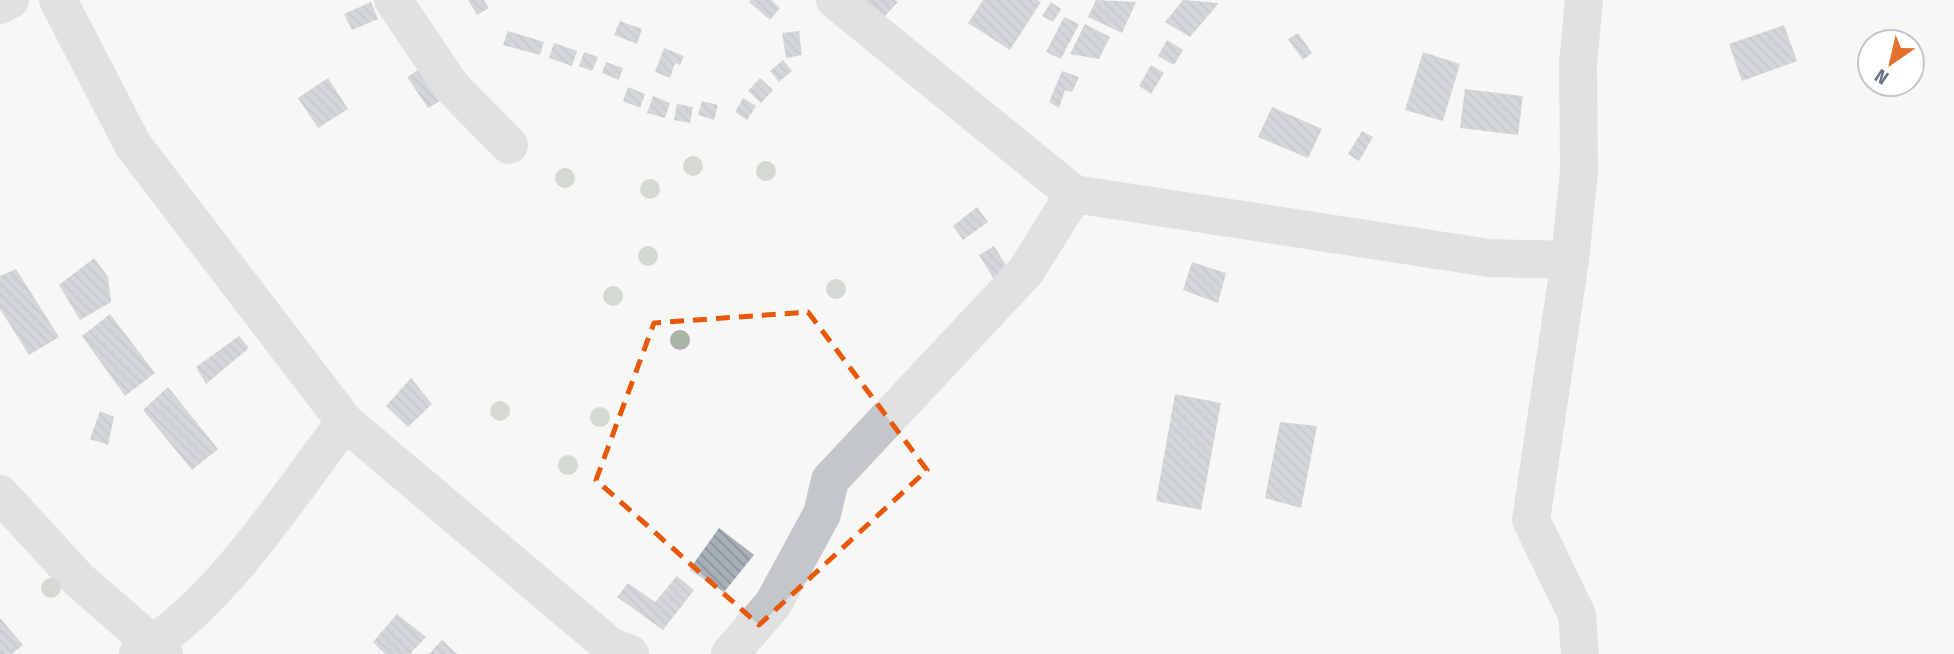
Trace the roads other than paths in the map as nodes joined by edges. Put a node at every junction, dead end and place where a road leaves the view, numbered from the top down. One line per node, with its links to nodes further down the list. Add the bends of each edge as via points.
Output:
1 (9, 0): 6 (street)
2 (58, 0): 10 (street, via 133,145)
3 (393, 0): 7 (street, via 451,86)
4 (835, 0): 8 (street)
5 (1584, 0): 9 (street, via 1578,64 1579,171)
6 (0, 5)
7 (509, 145)
8 (1074, 194): 9 (street, via 1489,258); 14 (street, via 1026,271 830,480 822,514 773,604)
9 (1570, 260): 15 (street, via 1531,520 1577,615)
10 (345, 422): 12 (street, via 218,586); 13 (street, via 610,646)
11 (0, 494): 12 (street)
12 (152, 651)
13 (630, 654)
14 (730, 654)
15 (1580, 654)

